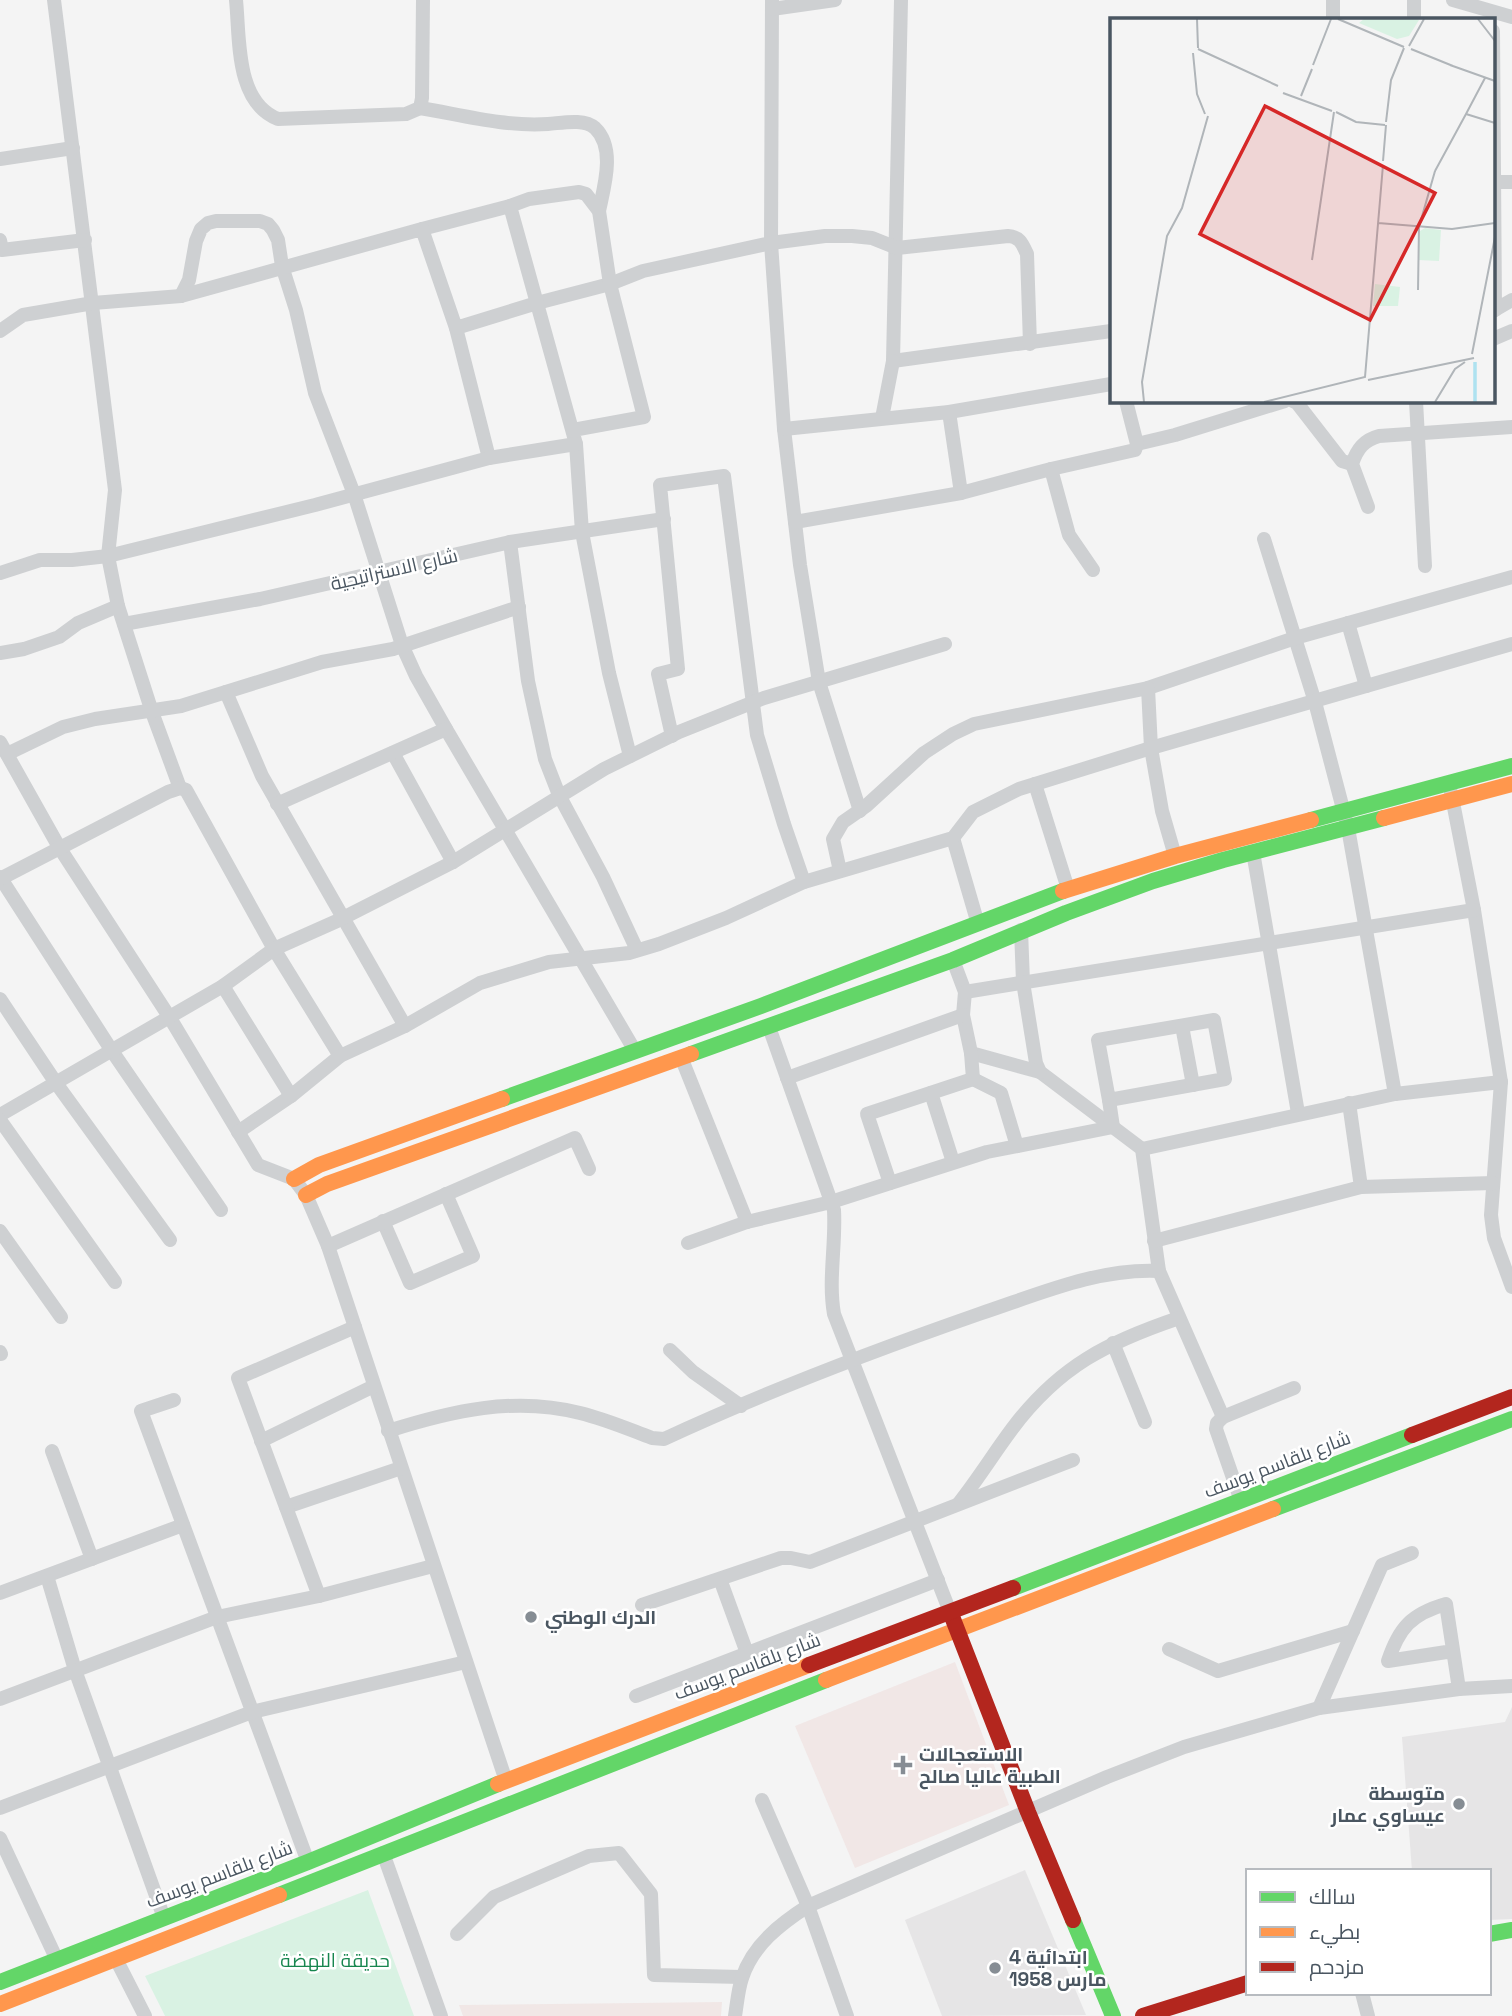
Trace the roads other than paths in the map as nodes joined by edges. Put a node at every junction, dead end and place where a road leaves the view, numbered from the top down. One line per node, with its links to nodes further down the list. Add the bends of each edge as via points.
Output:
1 (54, 0): 15 (street)
2 (236, 0): 14 (street, via 244,76 250,94 266,114 278,119 393,115)
3 (423, 0): 14 (street)
4 (835, 0): 9 (street)
5 (901, 0): 25 (street)
6 (1333, 0): 12 (street)
7 (1414, 0): 13 (street)
8 (1452, 0): 10 (street)
9 (772, 5): 24 (street)
10 (1493, 15): 11 (street)
11 (1512, 17)
12 (1333, 18)
13 (1414, 18)
14 (420, 108): 20 (street, via 491,121 586,123 595,128 607,156)
15 (73, 148): 16 (street); 23 (street)
16 (0, 159)
17 (1494, 182): 18 (street)
18 (1512, 182)
19 (510, 206): 20 (street, via 579,192); 21 (street); 31 (street)
20 (599, 211): 27 (street)
21 (422, 229): 26 (street); 33 (street)
22 (0, 240): 23 (street, via 2,250)
23 (85, 240): 30 (street)
24 (771, 243): 25 (street, via 852,236); 27 (street, via 643,271); 50 (street)
25 (897, 248): 38 (street, via 1016,236 1027,254); 39 (street)
26 (282, 266): 28 (street); 28 (street, via 278,240 268,224 260,220 208,223 196,241 190,280); 58 (street, via 315,393)
27 (611, 284): 31 (street); 49 (street, via 644,417)
28 (181, 296): 30 (street)
29 (1512, 300): 32 (street)
30 (93, 303): 34 (street, via 23,315); 65 (street, via 115,490)
31 (537, 303): 33 (street); 49 (street)
32 (1494, 311)
33 (456, 328): 54 (street)
34 (0, 331)
35 (1110, 331): 38 (street)
36 (1512, 331): 37 (street)
37 (1494, 339)
38 (1030, 344): 39 (street)
39 (894, 360): 47 (street)
40 (1110, 384): 46 (street)
41 (1126, 402): 53 (street)
42 (1285, 402): 45 (street)
43 (1295, 402): 55 (street, via 1342,461)
44 (1416, 402): 51 (street)
45 (1250, 406): 53 (street, via 1175,435)
46 (949, 412): 47 (street); 57 (street)
47 (883, 418): 50 (street)
48 (1512, 427): 51 (street)
49 (573, 429): 52 (street)
50 (784, 429): 61 (street)
51 (1416, 433): 55 (street, via 1368,439); 66 (street)
52 (576, 444): 54 (street); 62 (street)
53 (1137, 444): 56 (street, via 1135,450)
54 (489, 458): 58 (street)
55 (1352, 464): 59 (street)
56 (1051, 469): 57 (street); 67 (street, via 1069,535)
57 (961, 493): 61 (street)
58 (354, 494): 65 (street); 69 (street)
59 (1368, 507)
60 (664, 519): 62 (street, شارع الاستراتيجية); 84 (street, via 660,485 724,475); 88 (street, via 678,669 658,674)
61 (795, 522): 80 (street)
62 (582, 532): 64 (street, شارع الاستراتيجية); 92 (street)
63 (1265, 539): 75 (street)
64 (510, 542): 69 (street, شارع الاستراتيجية); 72 (street)
65 (108, 556): 68 (street, via 40,560); 71 (street)
66 (1425, 566)
67 (1093, 570)
68 (0, 573)
69 (380, 573): 74 (street, شارع الاستراتيجية); 78 (street)
70 (1512, 576): 73 (street)
71 (118, 606): 74 (street); 79 (street, via 87,618 59,637)
72 (519, 607): 78 (street); 98 (street, via 528,681 545,759)
73 (1348, 623): 75 (street); 81 (street)
74 (124, 624): 86 (street)
75 (1296, 638): 82 (street); 85 (street)
76 (945, 644): 80 (street)
77 (1512, 644): 81 (street)
78 (402, 645): 83 (street, via 322,662); 87 (street)
79 (0, 653)
80 (820, 682): 84 (street); 102 (street)
81 (1366, 687): 85 (street)
82 (1148, 688): 90 (street); 102 (street, via 974,724 924,753)
83 (226, 692): 86 (street); 100 (street)
84 (755, 702): 88 (street); 112 (street, via 757,734)
85 (1315, 702): 90 (street); 101 (street)
86 (152, 712): 89 (street, via 95,719); 97 (street)
87 (446, 729): 91 (street); 104 (street)
88 (672, 736): 92 (street)
89 (4, 748): 106 (street)
90 (1151, 748): 94 (street); 108 (street)
91 (393, 753): 100 (street); 109 (street)
92 (630, 756): 98 (street)
93 (1512, 766): 95 (main road)
94 (1035, 784): 105 (street, via 973,812); 113 (street)
95 (1449, 784): 99 (street); 101 (main road)
96 (1512, 784): 99 (main road)
97 (180, 788): 106 (street); 120 (street, via 187,790)
98 (559, 795): 104 (street); 121 (street)
99 (1453, 801): 103 (main road); 114 (street)
100 (277, 804): 115 (street)
101 (1343, 810): 103 (street); 108 (main road)
102 (860, 811): 110 (street, via 843,822 833,839)
103 (1348, 828): 107 (main road); 117 (street)
104 (505, 829): 109 (street); 122 (street)
105 (953, 838): 110 (street); 116 (street)
106 (59, 847): 111 (street); 129 (street)
107 (1253, 852): 118 (main road); 119 (street)
108 (1175, 856): 113 (main road)
109 (453, 862): 115 (street)
110 (840, 871): 112 (street)
111 (0, 878): 133 (street)
112 (804, 882): 121 (street, via 726,918)
113 (1068, 889): 116 (main road)
114 (1474, 909): 117 (street); 141 (street)
115 (344, 917): 120 (street); 130 (street)
116 (978, 924): 134 (main road)
117 (1367, 927): 119 (street); 145 (street)
118 (1021, 930): 123 (main road); 124 (street)
119 (1268, 943): 124 (street); 149 (street)
120 (274, 949): 125 (street); 136 (street)
121 (638, 950): 122 (street)
122 (581, 957): 130 (street, via 480,983); 134 (street)
123 (953, 960): 126 (street); 132 (main road)
124 (1023, 982): 126 (street); 138 (street)
125 (223, 986): 129 (street); 146 (street)
126 (964, 992): 128 (street)
127 (0, 999): 142 (street)
128 (964, 1015): 135 (street); 139 (street)
129 (170, 1018): 133 (street); 153 (street)
130 (405, 1026): 136 (street)
131 (1181, 1026): 143 (street); 143 (street, via 1214,1020 1217,1031 1225,1079); 147 (street, via 1098,1040)
132 (769, 1027): 137 (main road); 139 (street)
133 (112, 1051): 142 (street); 165 (street)
134 (635, 1051): 158 (main road)
135 (971, 1053): 138 (street); 140 (street)
136 (340, 1056): 146 (street)
137 (681, 1057): 163 (main road); 167 (street)
138 (1040, 1072): 152 (street)
139 (787, 1078): 164 (street)
140 (973, 1079): 144 (street); 154 (street, via 1001,1093)
141 (1501, 1082): 145 (street); 160 (street)
142 (55, 1083): 150 (street); 169 (street)
143 (1193, 1085): 147 (street)
144 (931, 1093): 156 (street); 159 (street, via 867,1114)
145 (1395, 1094): 148 (street)
146 (291, 1096): 153 (street)
147 (1109, 1100): 152 (street)
148 (1349, 1103): 149 (street); 161 (street)
149 (1298, 1113): 155 (street)
150 (0, 1115)
151 (0, 1120): 174 (street)
152 (1113, 1127): 154 (street); 155 (street)
153 (238, 1132): 158 (street, via 258,1165)
154 (1017, 1146): 156 (street)
155 (1142, 1149): 170 (street)
156 (953, 1162): 159 (street)
157 (589, 1169): 162 (street, via 575,1138)
158 (294, 1179): 163 (street)
159 (890, 1183): 164 (street)
160 (1493, 1183): 161 (street); 175 (street, via 1494,1238)
161 (1361, 1187): 170 (street)
162 (446, 1194): 166 (street); 166 (street, via 473,1256 410,1283)
163 (306, 1195): 172 (street)
164 (831, 1202): 167 (street); 181 (street, via 834,1314)
165 (221, 1210)
166 (383, 1221): 172 (street)
167 (747, 1222): 171 (street)
168 (0, 1231): 176 (street)
169 (170, 1240)
170 (1154, 1241): 173 (street)
171 (688, 1244)
172 (328, 1246): 178 (street)
173 (1159, 1271): 177 (street); 181 (street, via 1103,1275 1057,1287)
174 (115, 1282)
175 (1512, 1287)
176 (61, 1317)
177 (1179, 1318): 179 (street); 187 (street)
178 (355, 1327): 182 (street); 191 (street, via 238,1378)
179 (1113, 1343): 189 (street); 196 (street, via 1079,1363 1030,1407)
180 (670, 1350): 186 (street, via 712,1388)
181 (852, 1359): 186 (street); 198 (street)
182 (374, 1386): 190 (street); 191 (street)
183 (1294, 1388): 187 (street)
184 (1512, 1397): 195 (main road, شارع بلقاسم يوسف)
185 (174, 1400): 199 (street, via 141,1411)
186 (741, 1406): 190 (street, via 664,1439 579,1412 512,1404 428,1418)
187 (1223, 1417): 195 (street, via 1216,1429)
188 (1512, 1419): 211 (main road, شارع بلقاسم يوسف)
189 (1145, 1422)
190 (388, 1430): 194 (street)
191 (261, 1441): 197 (street)
192 (52, 1451): 201 (street)
193 (1073, 1460): 196 (street)
194 (401, 1468): 197 (street); 202 (street)
195 (1241, 1501): 209 (main road, شارع بلقاسم يوسف)
196 (958, 1504): 198 (street)
197 (286, 1507): 207 (street)
198 (915, 1523): 204 (street, via 810,1562 781,1558); 205 (street)
199 (183, 1524): 201 (street); 210 (street)
200 (1412, 1553): 212 (street, via 1382,1565)
201 (92, 1559): 203 (street)
202 (433, 1566): 207 (street); 216 (street)
203 (47, 1576): 206 (street); 217 (street)
204 (720, 1579): 208 (street); 215 (street)
205 (937, 1580): 209 (street); 215 (street)
206 (0, 1593)
207 (319, 1596): 210 (street)
208 (642, 1605)
209 (950, 1612): 211 (main road); 225 (main road, شارع بلقاسم يوسف)
210 (217, 1617): 217 (street); 223 (street)
211 (957, 1629): 228 (main road); 230 (main road, شارع بلقاسم يوسف)
212 (1353, 1630): 213 (street, via 1218,1671); 222 (street)
213 (1169, 1648)
214 (1453, 1651): 214 (street, via 1446,1604 1407,1623 1388,1661); 219 (street)
215 (747, 1653): 220 (street)
216 (466, 1662): 223 (street); 225 (street)
217 (75, 1670): 221 (street); 224 (street)
218 (1512, 1686): 219 (street)
219 (1459, 1689): 222 (street)
220 (636, 1696)
221 (0, 1699)
222 (1319, 1709): 228 (street, via 1184,1747)
223 (252, 1712): 224 (street); 231 (street)
224 (109, 1768): 227 (street); 233 (street)
225 (506, 1781): 231 (main road, شارع بلقاسم يوسف)
226 (762, 1800): 232 (street)
227 (0, 1808)
228 (1028, 1812): 232 (street); 248 (main road)
229 (0, 1838): 238 (street)
230 (383, 1853): 237 (main road, شارع بلقاسم يوسف); 245 (street)
231 (308, 1862): 233 (main road, شارع بلقاسم يوسف)
232 (808, 1906): 239 (street, via 781,1923 756,1949); 247 (street)
233 (164, 1918): 238 (main road, شارع بلقاسم يوسف)
234 (1512, 1930): 236 (main road)
235 (457, 1934): 239 (street, via 494,1897 589,1856 619,1853 651,1894 654,1975)
236 (1491, 1934)
237 (116, 1959): 243 (main road, شارع بلقاسم يوسف); 244 (street)
238 (57, 1960): 240 (main road, شارع بلقاسم يوسف)
239 (742, 1978): 246 (street)
240 (0, 1982)
241 (1246, 1984): 249 (main road)
242 (1362, 1995): 250 (street)
243 (0, 2004)
244 (145, 2016)
245 (441, 2016)
246 (735, 2016)
247 (847, 2016)
248 (1113, 2016)
249 (1143, 2016)
250 (1367, 2016)

